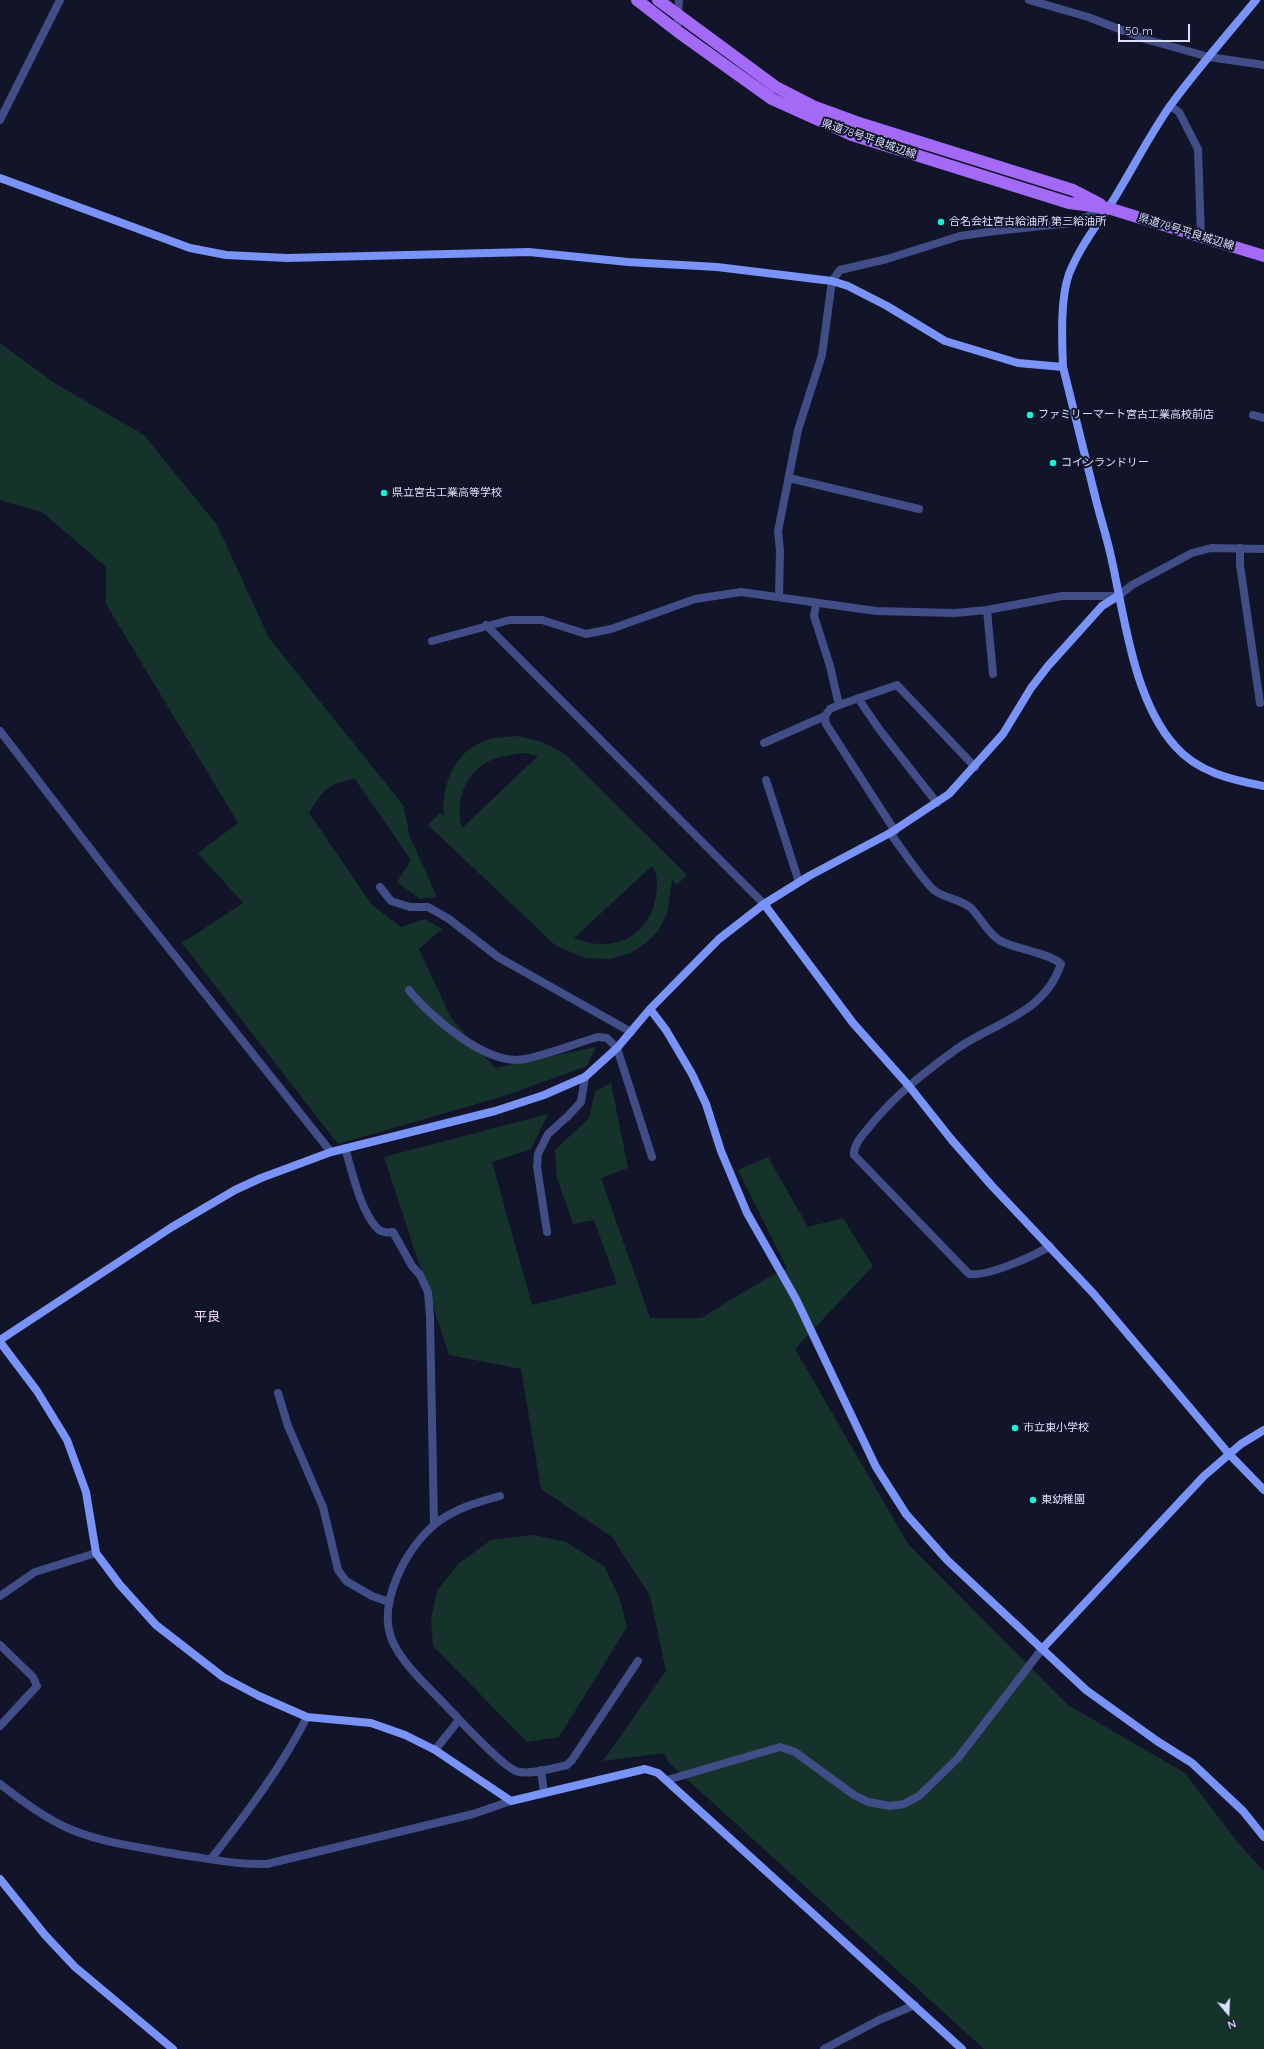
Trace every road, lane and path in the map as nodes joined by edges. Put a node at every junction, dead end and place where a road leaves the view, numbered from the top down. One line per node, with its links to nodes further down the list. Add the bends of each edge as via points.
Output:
1 (60, 0): 12 (street)
2 (637, 0): 8 (main road, 県道78号平良城辺線)
3 (658, 0): 7 (main road, 県道78号平良城辺線)
4 (679, 0): 7 (street)
5 (1029, 0): 9 (street)
6 (1256, 0): 9 (street)
7 (679, 16): 8 (street); 14 (main road, 県道78号平良城辺線, via 776,87 815,107 1073,190)
8 (677, 32): 14 (main road, 県道78号平良城辺線, via 772,99 852,135 1069,203)
9 (1209, 57): 10 (street); 11 (street)
10 (1264, 65)
11 (1170, 106): 14 (street); 15 (street, via 1179,112 1198,149)
12 (0, 120)
13 (0, 178): 17 (street, via 190,248 226,255 287,258 529,252 628,262 717,267)
14 (1108, 208): 15 (main road, 県道78号平良城辺線); 17 (street, via 1071,223 960,236 887,259 840,270); 18 (street, via 1082,246 1069,275 1062,321)
15 (1201, 236): 16 (main road, 県道78号平良城辺線)
16 (1264, 256)
17 (832, 281): 18 (street, via 848,286 887,306 945,341 1018,363); 21 (street, via 822,355 798,430)
18 (1063, 367): 25 (street, via 1112,561)
19 (1253, 414): 20 (street)
20 (1264, 418)
21 (789, 478): 22 (street); 26 (street, via 778,531)
22 (919, 509)
23 (1240, 548): 24 (street); 25 (street, via 1211,548 1192,553 1132,585); 33 (street, via 1240,565)
24 (1264, 549)
25 (1118, 596): 28 (street, via 1062,596); 38 (street, via 1102,606 1048,666 1031,688 1003,734); 40 (street, via 1152,714 1175,746 1201,767 1235,782)
26 (779, 597): 27 (street); 29 (street, via 741,592 695,599 611,629 586,634 542,620 510,620)
27 (816, 604): 28 (street, via 902,613); 34 (street, via 814,616)
28 (987, 610): 31 (street)
29 (486, 626): 30 (street); 45 (street)
30 (432, 641)
31 (993, 674)
32 (858, 698): 34 (street); 38 (street, via 897,685); 41 (street)
33 (1260, 703)
34 (839, 705): 35 (street, via 830,709)
35 (825, 716): 37 (street); 42 (street, via 826,724)
36 (0, 731): 53 (street, via 107,871)
37 (764, 743)
38 (975, 767): 41 (street)
39 (766, 780): 43 (street)
40 (1264, 786)
41 (937, 803): 42 (street)
42 (893, 832): 43 (street); 51 (street, via 934,890 945,897 960,900 1000,940 1052,958 1061,964 1057,978 1033,1004 1016,1017 960,1047)
43 (799, 882): 45 (street)
44 (380, 887): 48 (street, via 391,901 434,910 498,957)
45 (764, 904): 47 (street, via 719,939); 51 (street, via 853,1023)
46 (409, 990): 49 (street, via 421,1005 446,1027 492,1056 524,1060 598,1037 607,1038)
47 (650, 1009): 48 (street); 68 (street, via 666,1030 692,1074 747,1213 796,1299 856,1428 890,1492 947,1560)
48 (631, 1032): 49 (street)
49 (617, 1048): 50 (street); 54 (street)
50 (585, 1077): 52 (street, via 495,1112); 55 (street, via 581,1102 548,1134 538,1154 537,1167)
51 (909, 1086): 56 (street, via 992,1186); 56 (street, via 887,1106 864,1134 854,1155 969,1274 986,1273)
52 (345, 1148): 53 (street); 63 (street, via 365,1207 376,1227 381,1231 393,1232 428,1292)
53 (331, 1152): 57 (street, via 235,1190 172,1227)
54 (652, 1157)
55 (547, 1232)
56 (1050, 1246): 60 (street)
57 (0, 1341): 64 (street, via 37,1391 67,1440 86,1492)
58 (278, 1393): 66 (street, via 288,1426 323,1507 338,1570 346,1581 372,1596)
59 (1264, 1430): 60 (street)
60 (1229, 1454): 61 (street); 68 (street, via 1176,1505)
61 (1264, 1490)
62 (500, 1496): 63 (street, via 475,1503)
63 (434, 1525): 66 (street, via 400,1568)
64 (96, 1553): 65 (street, via 35,1572); 70 (street, via 120,1585 156,1625 185,1649 223,1677)
65 (0, 1596)
66 (389, 1602): 71 (street, via 388,1628 397,1651)
67 (0, 1645): 72 (street, via 33,1677 37,1686)
68 (1042, 1649): 75 (street, via 958,1758 919,1796 904,1804 890,1806 868,1802 854,1795 795,1752 780,1747); 79 (street, via 1086,1690 1192,1763 1243,1811)
69 (638, 1661): 74 (street, via 572,1760 567,1765)
70 (307, 1717): 73 (street, via 371,1724 405,1735); 80 (street, via 297,1737 245,1815)
71 (459, 1720): 73 (street); 74 (street, via 505,1764 516,1771)
72 (0, 1726)
73 (435, 1750): 78 (street)
74 (541, 1770): 77 (street)
75 (667, 1780): 77 (street, via 658,1773 645,1769); 82 (street)
76 (0, 1784): 80 (street, via 48,1818 72,1830 125,1845)
77 (544, 1793): 78 (street)
78 (511, 1801): 80 (street, via 473,1814 267,1864 244,1865)
79 (1264, 1837)
80 (211, 1859)
81 (0, 1879): 83 (street, via 45,1935 75,1967)
82 (915, 2005): 84 (street, via 879,2020); 85 (street)
83 (173, 2049)
84 (824, 2049)
85 (962, 2049)

